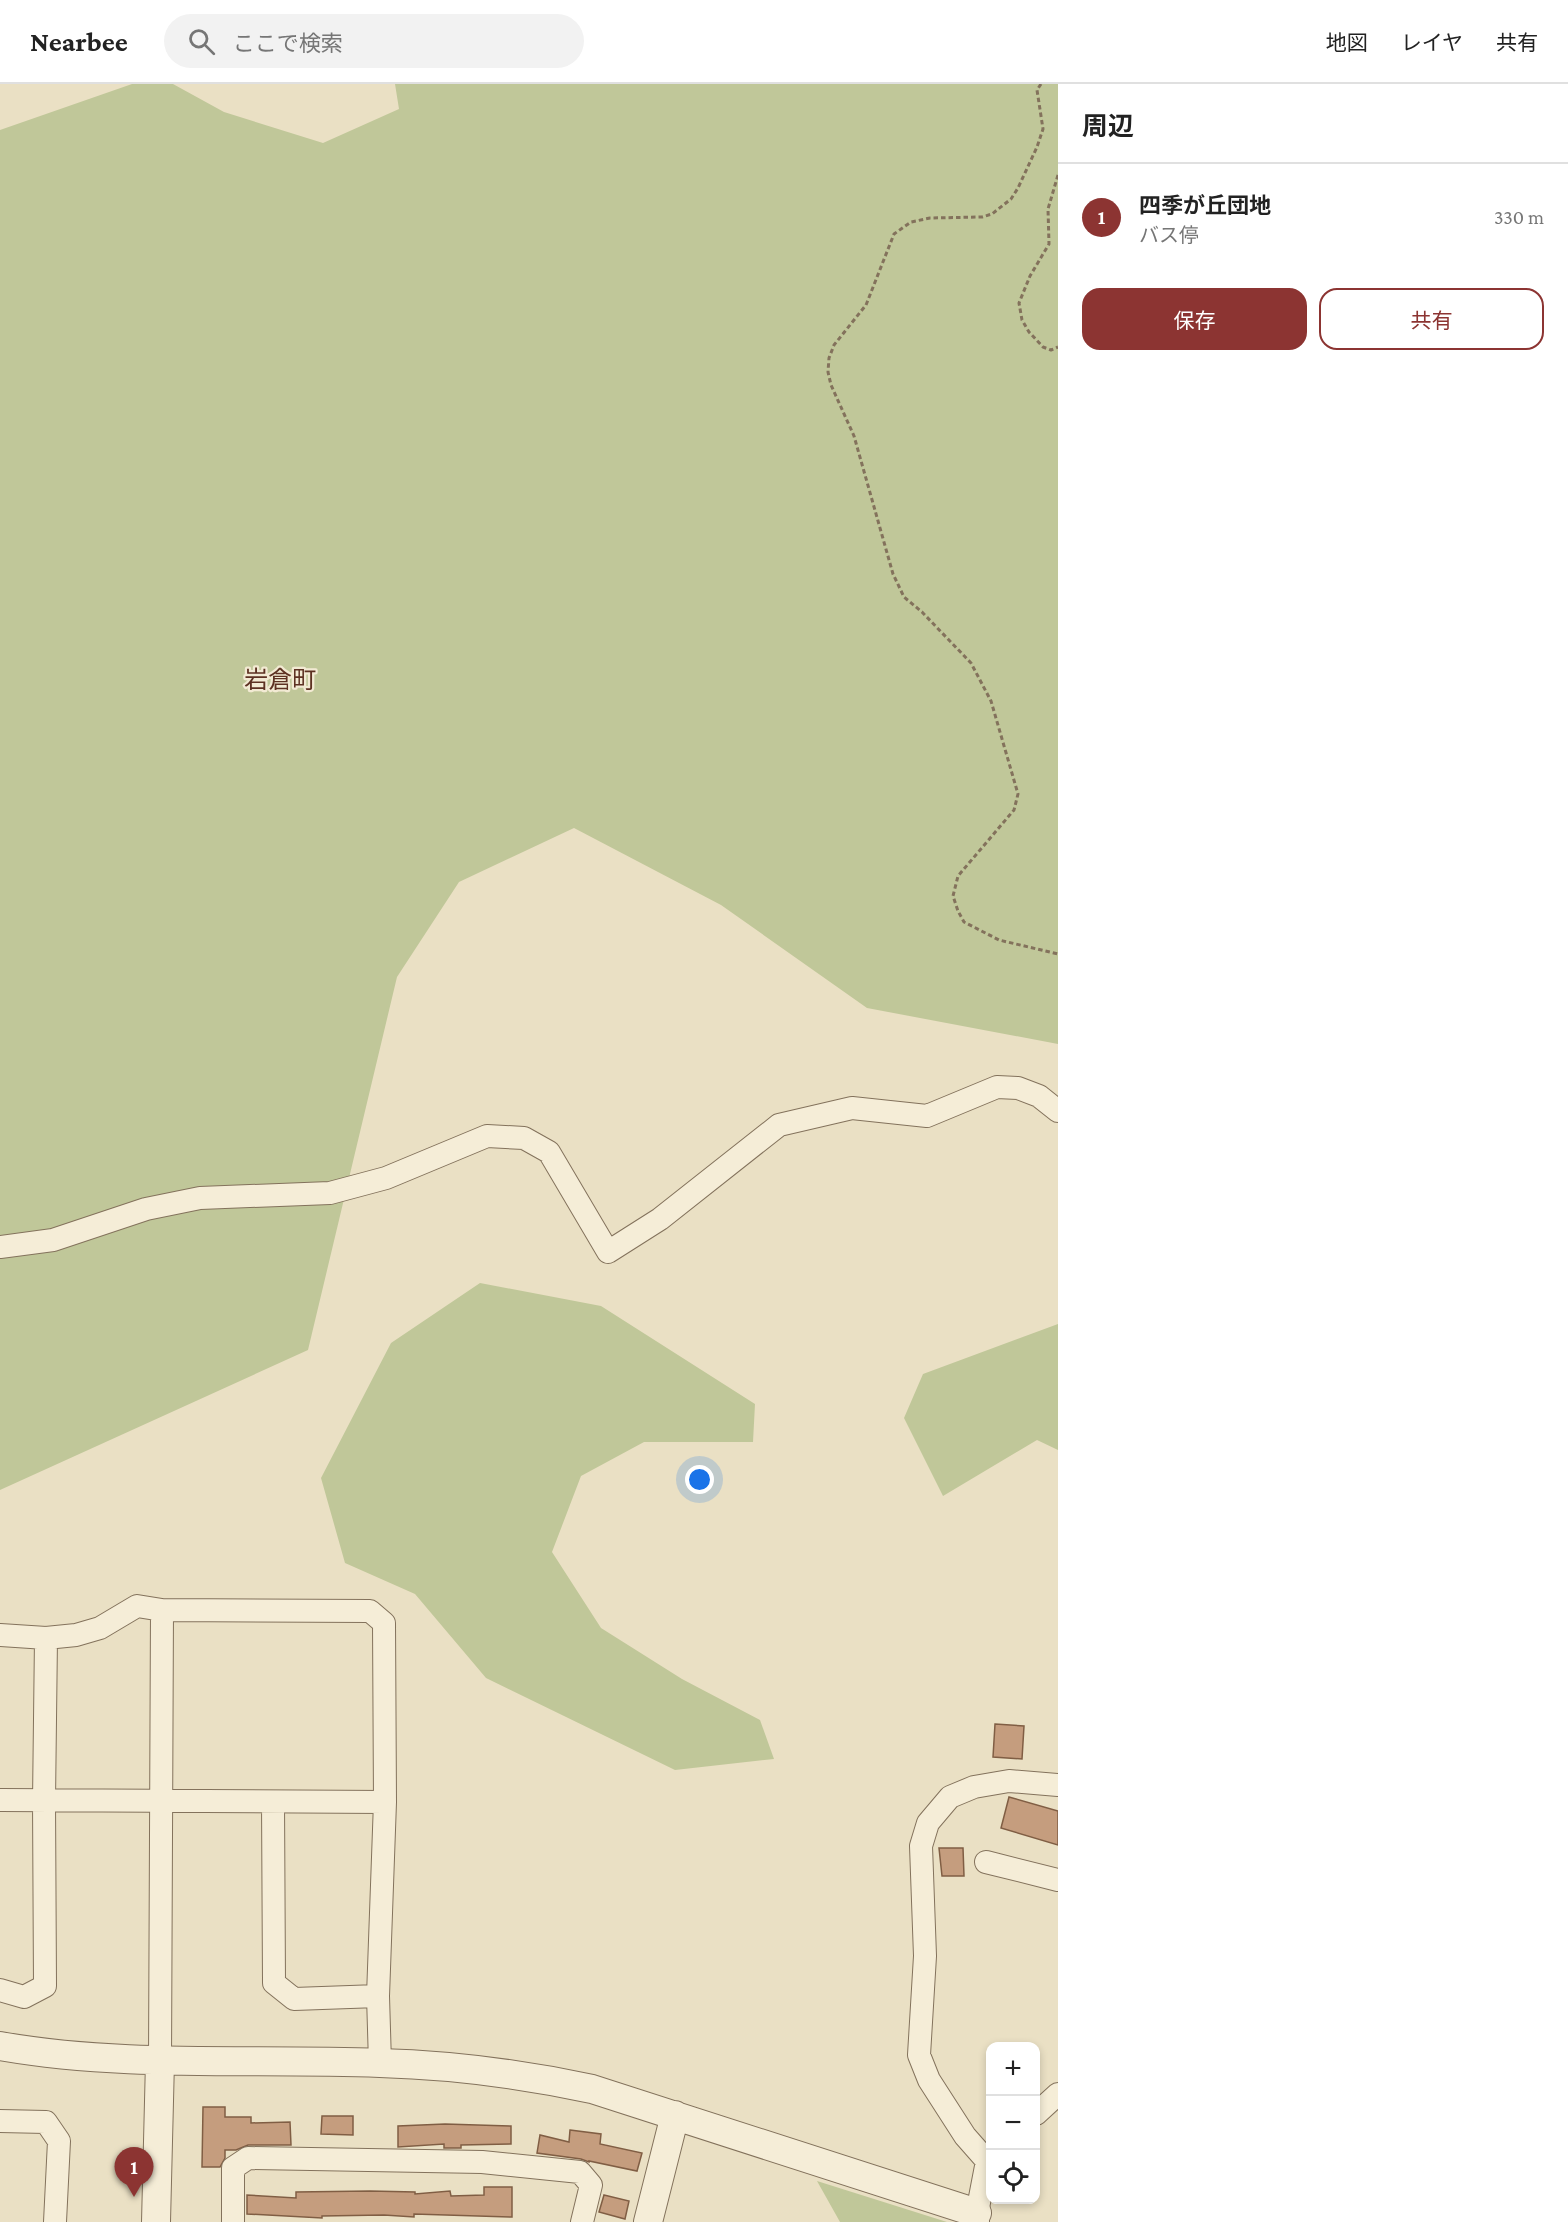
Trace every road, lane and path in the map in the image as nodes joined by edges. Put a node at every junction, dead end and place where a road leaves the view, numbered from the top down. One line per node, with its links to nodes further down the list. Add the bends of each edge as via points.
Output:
1 (1041, 84): 4 (path, via 1037,90 1043,129 1011,199 982,217 930,218 911,222 894,234 866,305 834,345 828,372 854,436 893,574 904,597 971,663 991,701 1018,794 1014,810 958,876 953,896 958,911 964,922 999,940)
2 (1058, 175): 3 (path, via 1048,209 1049,244 1018,303 1029,332 1043,347)
3 (1058, 347)
4 (1058, 954)
5 (1058, 1111): 6 (street, via 1039,1096 1018,1088 997,1087 927,1116 852,1108 779,1125 660,1219 608,1252 549,1152 524,1138 487,1136 386,1178 330,1193 200,1198 146,1209 53,1240)
6 (0, 1247)
7 (162, 1610): 9 (street, via 137,1606 100,1628); 12 (street); 15 (street, via 370,1611 384,1623)
8 (0, 1635): 9 (street)
9 (46, 1638): 13 (street)
10 (1058, 1785): 27 (street, via 1009,1781 974,1787 950,1797 928,1823 921,1846 925,1956 920,2055 929,2080 965,2136)
11 (0, 1800): 13 (street)
12 (161, 1800): 13 (street); 14 (street); 21 (street)
13 (44, 1801): 18 (street, via 45,1986 24,1997)
14 (273, 1802): 15 (street); 19 (street, via 274,1983 294,1999)
15 (385, 1802): 19 (street)
16 (986, 1862): 17 (street)
17 (1058, 1880)
18 (0, 1990)
19 (378, 1996): 22 (street)
20 (0, 2046): 21 (street, via 85,2057)
21 (160, 2061): 22 (street); 31 (street)
22 (380, 2062): 25 (street, via 527,2075 592,2089)
23 (1058, 2094): 24 (street)
24 (1040, 2110)
25 (675, 2115): 29 (street); 34 (street)
26 (0, 2121): 30 (street, via 46,2122 59,2141)
27 (986, 2156)
28 (986, 2175): 29 (street)
29 (978, 2217)
30 (55, 2222)
31 (156, 2222)
32 (233, 2222): 33 (street, via 233,2168 248,2158 482,2162 580,2172 591,2185)
33 (582, 2222)
34 (648, 2222)

